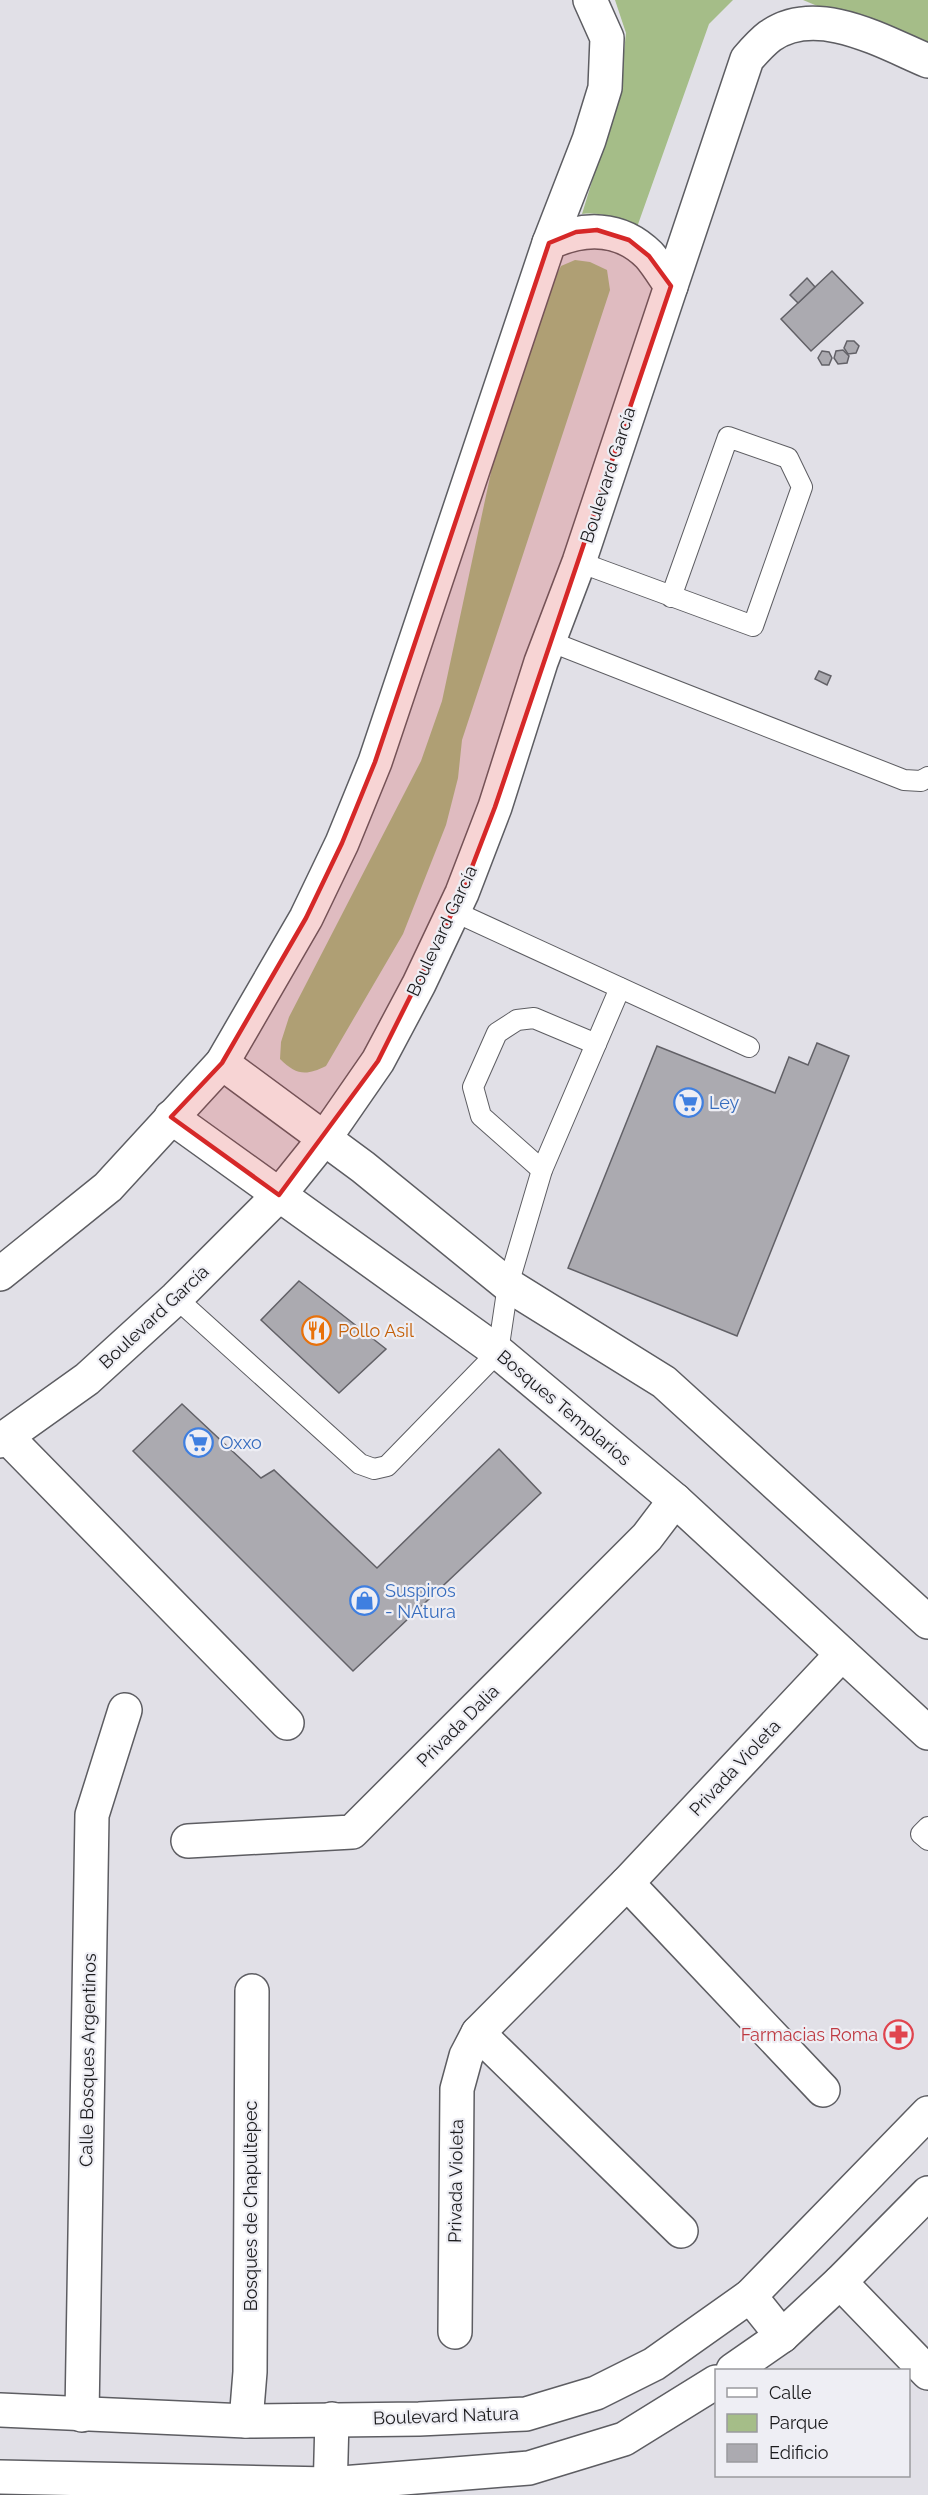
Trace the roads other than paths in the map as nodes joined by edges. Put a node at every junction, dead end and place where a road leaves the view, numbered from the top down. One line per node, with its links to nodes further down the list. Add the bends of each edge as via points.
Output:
1 (590, 0): 3 (main road, via 607,38 605,88)
2 (928, 61): 4 (main road, Boulevard García, via 836,26 802,23 771,35 747,59)
3 (549, 243): 4 (main road, via 576,232 597,230 629,240 650,256); 13 (main road, via 375,762 306,918)
4 (670, 286): 5 (main road, Boulevard García)
5 (579, 562): 6 (lane); 7 (main road, Boulevard García)
6 (670, 597): 6 (lane, via 753,626 802,487 788,458 728,437)
7 (549, 641): 8 (lane, via 904,780 921,781); 9 (main road, Boulevard García, via 495,807)
8 (928, 777)
9 (453, 911): 10 (lane); 15 (main road, Boulevard García, via 378,1061)
10 (620, 988): 11 (lane); 12 (lane)
11 (596, 1044): 16 (lane); 16 (lane, via 534,1018 517,1020 497,1033 473,1087 480,1116)
12 (749, 1047)
13 (222, 1063): 14 (main road); 15 (main road)
14 (171, 1117): 17 (main road, Bosques Templarios); 18 (main road, via 108,1187)
15 (324, 1139): 17 (main road, Boulevard García); 19 (main road)
16 (542, 1170): 19 (lane)
17 (279, 1195): 20 (main road, Boulevard García); 21 (main road, Bosques Templarios)
18 (0, 1274)
19 (508, 1285): 21 (lane); 24 (main road, via 664,1382)
20 (176, 1298): 21 (lane, via 360,1464 374,1468 387,1466); 22 (main road, Boulevard García, via 87,1380)
21 (498, 1352): 23 (main road, Bosques Templarios)
22 (3, 1439): 27 (main road)
23 (675, 1500): 25 (main road, Bosques Templarios); 31 (main road, Privada Dalia, via 648,1537 352,1832)
24 (928, 1622)
25 (843, 1654): 28 (main road, Bosques Templarios); 32 (main road, Privada Violeta)
26 (125, 1710): 47 (main road, Calle Bosques Argentinos, via 92,1815)
27 (287, 1723)
28 (928, 1733)
29 (928, 1827): 30 (lane, via 921,1834)
30 (928, 1840)
31 (188, 1841)
32 (627, 1883): 34 (main road, Privada Violeta); 35 (main road)
33 (252, 1991): 49 (main road, Bosques de Chapultepec, via 250,2372)
34 (478, 2033): 38 (main road); 41 (main road, Privada Violeta, via 466,2055 457,2089)
35 (823, 2090)
36 (928, 2113): 40 (main road, Boulevard Natura)
37 (928, 2193): 39 (main road)
38 (681, 2231)
39 (840, 2282): 42 (main road); 44 (main road)
40 (750, 2296): 42 (main road); 48 (main road, Boulevard Natura, via 654,2364 586,2396 526,2414)
41 (455, 2332)
42 (782, 2336): 43 (main road)
43 (734, 2369)
44 (928, 2373)
45 (715, 2383): 52 (main road, via 624,2439 529,2468)
46 (0, 2410): 47 (main road, Boulevard Natura)
47 (82, 2415): 49 (main road, Boulevard Natura)
48 (332, 2419): 49 (main road, Boulevard Natura); 52 (main road)
49 (246, 2421)
50 (0, 2477): 51 (main road)
51 (99, 2488): 52 (main road)
52 (330, 2489)

